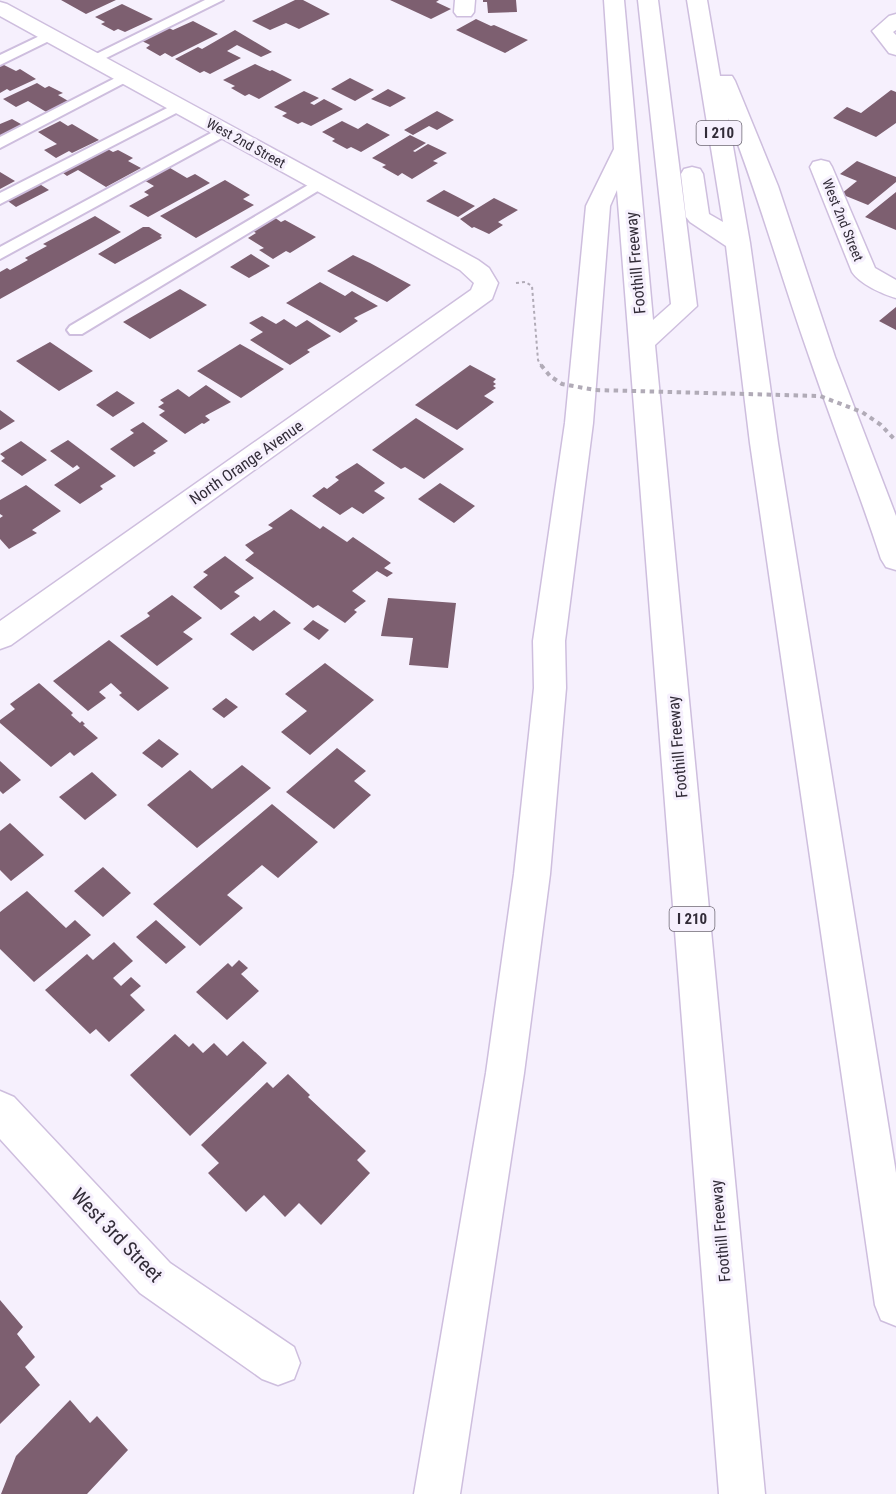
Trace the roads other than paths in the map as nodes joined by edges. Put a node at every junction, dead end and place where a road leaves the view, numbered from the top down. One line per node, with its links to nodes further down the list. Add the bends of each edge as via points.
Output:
1 (216, 0): 10 (lane)
2 (614, 0): 17 (main road, Foothill Freeway / I 210)
3 (648, 0): 27 (main road, via 684,306)
4 (667, 0): 14 (main road)
5 (0, 8): 8 (main road, West 2nd Street)
6 (699, 11): 22 (main road, I 210); 28 (main road, via 766,186 822,357)
7 (896, 20): 9 (main road, via 882,31)
8 (50, 35): 10 (main road, West 2nd Street); 11 (lane)
9 (896, 49)
10 (93, 59): 12 (main road, West 2nd Street)
11 (0, 61)
12 (125, 77): 13 (main road, West 2nd Street); 16 (lane)
13 (179, 106): 15 (main road, West 2nd Street); 21 (lane)
14 (683, 119)
15 (224, 131): 20 (main road, West 2nd Street); 23 (lane)
16 (0, 143)
17 (625, 149): 27 (main road, Foothill Freeway / I 210); 33 (main road, via 598,206 579,423 549,641 550,688 532,874 505,1073)
18 (688, 152): 22 (main road, via 698,217)
19 (821, 167): 25 (main road, West 2nd Street, via 864,272)
20 (320, 183): 24 (main road, West 2nd Street, via 469,265); 26 (lane)
21 (0, 199)
22 (738, 243): 31 (main road, I 210, via 764,442)
23 (0, 254)
24 (486, 283): 29 (main road, North Orange Avenue, via 483,294)
25 (896, 290)
26 (76, 330)
27 (642, 343): 34 (main road, Foothill Freeway / I 210)
28 (896, 559)
29 (0, 637)
30 (0, 1110): 32 (main road, West 3rd Street, via 155,1278)
31 (896, 1305)
32 (278, 1363)
33 (437, 1494)
34 (742, 1494)

